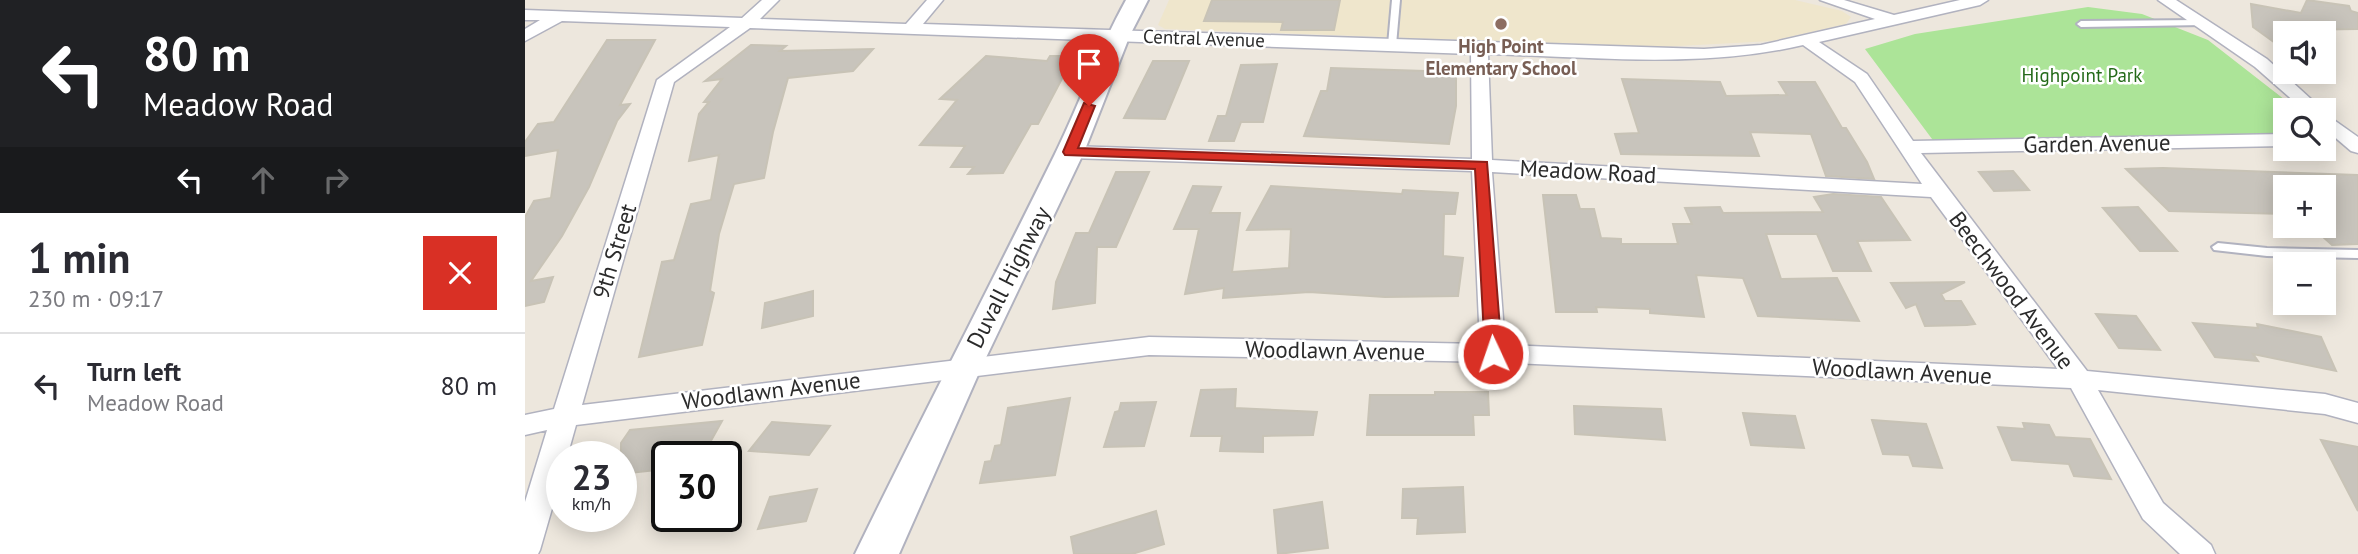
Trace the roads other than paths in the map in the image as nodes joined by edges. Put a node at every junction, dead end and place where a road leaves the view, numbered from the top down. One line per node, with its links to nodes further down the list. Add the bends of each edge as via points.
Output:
1 (771, 0): 11 (street, 9th Street)
2 (935, 0): 14 (street)
3 (1137, 0): 15 (street, Duvall Highway)
4 (1396, 0): 18 (lane)
5 (1828, 0): 10 (street)
6 (1980, 0): 10 (street, Central Avenue)
7 (2166, 0): 12 (street)
8 (525, 15): 9 (street, Central Avenue)
9 (559, 16): 11 (street, Central Avenue); 16 (street)
10 (1891, 19): 17 (street, Central Avenue)
11 (746, 23): 14 (street, Central Avenue); 35 (street, 9th Street, via 666,80)
12 (2201, 23): 13 (lane); 20 (street, via 2261,62)
13 (2081, 24)
14 (910, 29): 15 (street, Central Avenue)
15 (1118, 35): 18 (street, Central Avenue); 26 (street, Duvall Highway)
16 (525, 36)
17 (1802, 41): 19 (street, Central Avenue, via 1761,50 1704,54); 25 (street, Beechwood Avenue, via 1861,78)
18 (1392, 45): 19 (street, Central Avenue)
19 (1479, 49): 27 (street)
20 (2301, 98)
21 (2336, 128): 24 (street)
22 (2273, 140): 25 (street, Garden Avenue)
23 (2336, 140): 24 (street)
24 (2354, 142)
25 (1909, 146): 28 (street, Beechwood Avenue)
26 (1070, 152): 27 (street, Meadow Road); 32 (street, Duvall Highway)
27 (1482, 165): 28 (street, Meadow Road); 31 (street)
28 (1937, 191): 33 (street, Beechwood Avenue)
29 (2218, 247): 30 (lane)
30 (2358, 254)
31 (1493, 354): 32 (street, Woodlawn Avenue, via 1149,345); 33 (street, Woodlawn Avenue)
32 (964, 366): 35 (street, Woodlawn Avenue); 38 (street, Duvall Highway)
33 (2079, 379): 34 (street, Woodlawn Avenue, via 2325,404); 39 (street, Beechwood Avenue, via 2153,512)
34 (2358, 413)
35 (564, 416): 36 (street, Woodlawn Avenue); 37 (street, 9th Street)
36 (525, 425)
37 (525, 550)
38 (877, 554)
39 (2200, 554)

